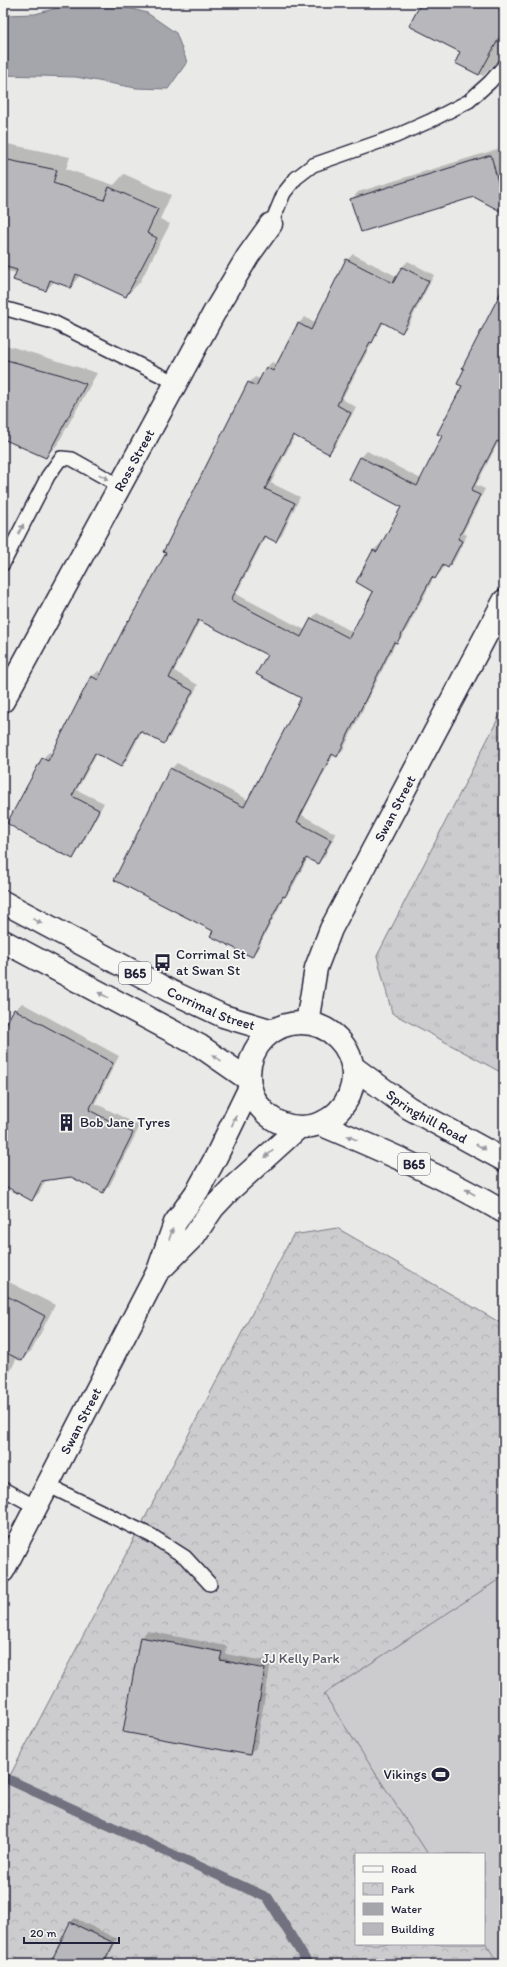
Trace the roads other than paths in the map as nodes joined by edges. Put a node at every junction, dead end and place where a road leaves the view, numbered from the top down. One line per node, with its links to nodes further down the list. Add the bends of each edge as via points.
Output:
1 (504, 66): 2 (lane, via 469,101 396,136 313,165 296,178 284,193)
2 (271, 224): 4 (street, Ross Street, via 248,256)
3 (3, 308): 4 (lane, via 54,322)
4 (176, 383): 5 (street, Ross Street)
5 (120, 486): 6 (lane, one-way to 5, via 48,476 62,458 72,459); 8 (street, Ross Street)
6 (3, 564)
7 (504, 601): 11 (street, Swan Street, via 331,929 316,968)
8 (3, 700)
9 (3, 902): 12 (street, Corrimal Street / B65, one-way to 12, via 170,991 223,1016)
10 (3, 941): 14 (street, B65, one-way to 10, via 200,1046)
11 (307, 1023): 12 (street, via 289,1024); 13 (street, via 321,1026 342,1042)
12 (273, 1031): 14 (street, via 262,1040 254,1052)
13 (353, 1066): 15 (street, via 353,1084 347,1101 335,1115); 17 (street, Springhill Road, one-way to 17, via 409,1108)
14 (249, 1084): 16 (street, via 256,1103 267,1115 282,1124); 19 (street, Swan Street, one-way to 14, via 175,1223 198,1190 216,1157)
15 (320, 1124): 16 (street); 18 (street, B65, one-way to 15, via 461,1187 395,1155)
16 (298, 1128): 19 (street, Swan Street, one-way to 19, via 231,1189 213,1208 194,1236)
17 (504, 1160)
18 (504, 1212)
19 (158, 1271): 20 (street, Swan Street)
20 (47, 1485): 22 (street, Swan Street); 24 (lane, via 152,1536 185,1558)
21 (3, 1489): 22 (lane)
22 (36, 1507): 23 (street, Swan Street)
23 (3, 1571)
24 (210, 1584)

